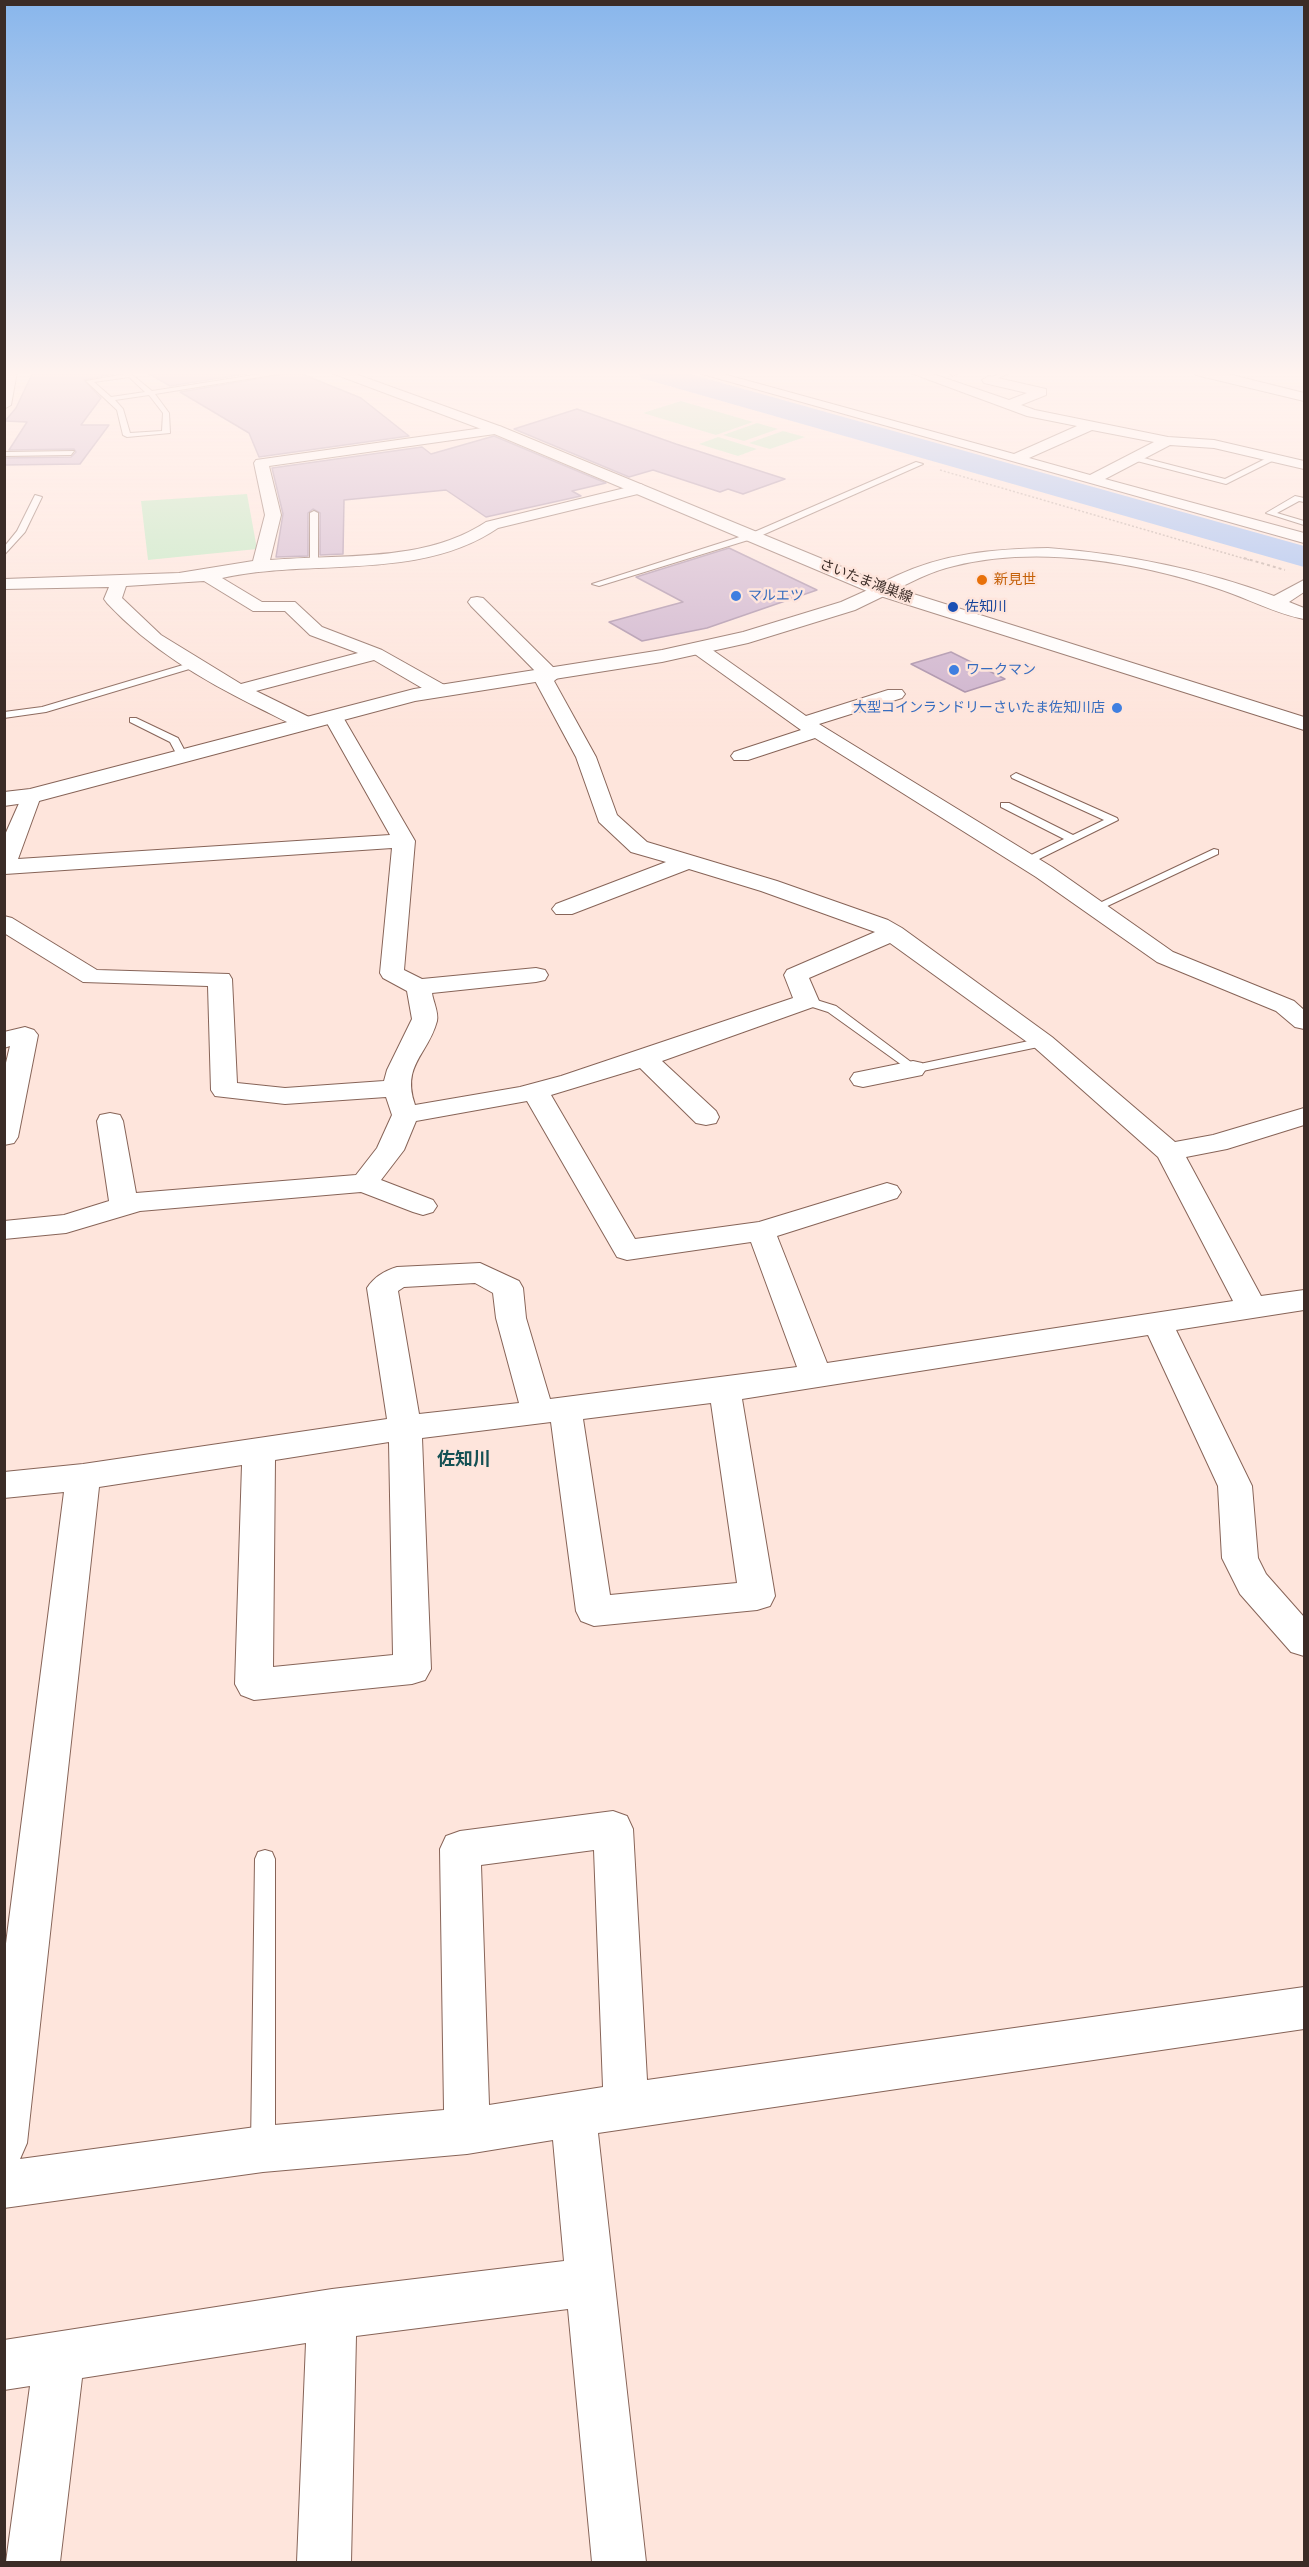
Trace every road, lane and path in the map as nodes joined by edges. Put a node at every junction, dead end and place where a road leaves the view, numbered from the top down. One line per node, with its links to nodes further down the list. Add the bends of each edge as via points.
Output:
1 (268, 492): 15 (street, via 273,515)
2 (629, 492): 14 (street, via 492,525 480,537 408,556)
3 (648, 492): 11 (main road, さいたま鴻巣線)
4 (856, 492): 11 (lane)
5 (1011, 492): 17 (path)
6 (1139, 492): 12 (street)
7 (38, 497): 13 (lane, via 21,532)
8 (1305, 500): 10 (lane, via 1298,498 1270,513)
9 (314, 513): 14 (lane)
10 (1305, 523)
11 (755, 536): 20 (lane); 21 (main road, さいたま鴻巣線)
12 (1305, 538)
13 (4, 553)
14 (314, 561): 15 (street)
15 (260, 565): 16 (street)
16 (206, 575): 18 (street); 26 (street, via 259,607 289,606 316,631)
17 (1299, 579): 23 (street)
18 (119, 582): 19 (street); 27 (street, via 113,599 126,616)
19 (4, 584)
20 (596, 584)
21 (881, 590): 23 (street, via 930,568 963,559 1057,553 1150,565); 25 (main road, via 848,606); 36 (main road, さいたま鴻巣線)
22 (477, 602): 28 (street)
23 (1276, 602): 24 (street)
24 (1305, 614)
25 (698, 648): 28 (main road); 37 (street)
26 (376, 654): 29 (street); 30 (street)
27 (193, 664): 29 (street); 32 (lane, via 43,710)
28 (547, 676): 30 (main road); 48 (street, via 586,757 607,817 639,847)
29 (240, 690): 35 (street)
30 (441, 691): 33 (main road)
31 (895, 694): 37 (street)
32 (4, 715)
33 (333, 716): 35 (main road); 45 (street)
34 (133, 720): 38 (lane, via 174,740)
35 (306, 723): 38 (main road)
36 (1305, 724)
37 (810, 727): 39 (street); 47 (street)
38 (182, 755): 41 (main road)
39 (741, 756)
40 (1016, 776): 44 (lane, via 1113,820)
41 (32, 796): 42 (main road); 49 (street)
42 (4, 799)
43 (1005, 805): 44 (lane)
44 (1072, 839): 47 (lane)
45 (404, 841): 49 (street); 55 (street, via 392,974)
46 (1214, 852): 50 (lane)
47 (1027, 861): 50 (street)
48 (687, 862): 51 (street); 53 (street, via 769,886)
49 (5, 867)
50 (1095, 908): 57 (street, via 1165,957 1285,1006)
51 (564, 909)
52 (4, 923): 63 (street, via 92,977 220,979 224,1090 285,1096)
53 (894, 933): 56 (street, via 796,975); 59 (street)
54 (536, 975): 55 (street)
55 (418, 987): 63 (street, via 425,1019 400,1070)
56 (807, 1001): 60 (street); 61 (lane, via 832,1010)
57 (1305, 1022)
58 (4, 1040): 69 (street, via 25,1035)
59 (1043, 1042): 61 (lane); 70 (street)
60 (644, 1058): 64 (street); 67 (street)
61 (914, 1069): 62 (street)
62 (863, 1079)
63 (396, 1088): 65 (street)
64 (535, 1091): 65 (street); 76 (street, via 627,1250)
65 (405, 1115): 71 (street, via 390,1150)
66 (1305, 1116): 70 (street, via 1217,1143)
67 (706, 1117)
68 (110, 1121): 73 (street)
69 (4, 1137)
70 (1168, 1152): 78 (street)
71 (364, 1183): 73 (street); 74 (street)
72 (886, 1192): 76 (street)
73 (124, 1206): 75 (street, via 66,1224)
74 (423, 1206)
75 (4, 1230)
76 (761, 1231): 80 (street)
77 (1305, 1300): 78 (street)
78 (1252, 1308): 79 (street)
79 (1157, 1322): 80 (street); 87 (street, via 1235,1486 1240,1558 1253,1584)
80 (816, 1375): 81 (street)
81 (725, 1390): 82 (street); 82 (street, via 757,1596 594,1611)
82 (552, 1410): 83 (street); 83 (street, via 511,1318 508,1288 480,1273 397,1277 382,1288)
83 (405, 1428): 84 (street); 84 (street, via 412,1669 254,1684)
84 (259, 1450): 85 (street)
85 (83, 1477): 86 (street); 93 (street)
86 (4, 1485)
87 (1305, 1641)
88 (265, 1858): 94 (lane)
89 (1305, 2008): 90 (street)
90 (626, 2106): 91 (street); 92 (street, via 613,1829 460,1849)
91 (573, 2114): 92 (street); 96 (street)
92 (467, 2132): 94 (street)
93 (4, 2143)
94 (263, 2149): 95 (street)
95 (4, 2185)
96 (592, 2282): 97 (street); 102 (street)
97 (332, 2314): 98 (street); 101 (street)
98 (59, 2358): 99 (street); 100 (street)
99 (4, 2365)
100 (33, 2562)
101 (324, 2562)
102 (619, 2562)

